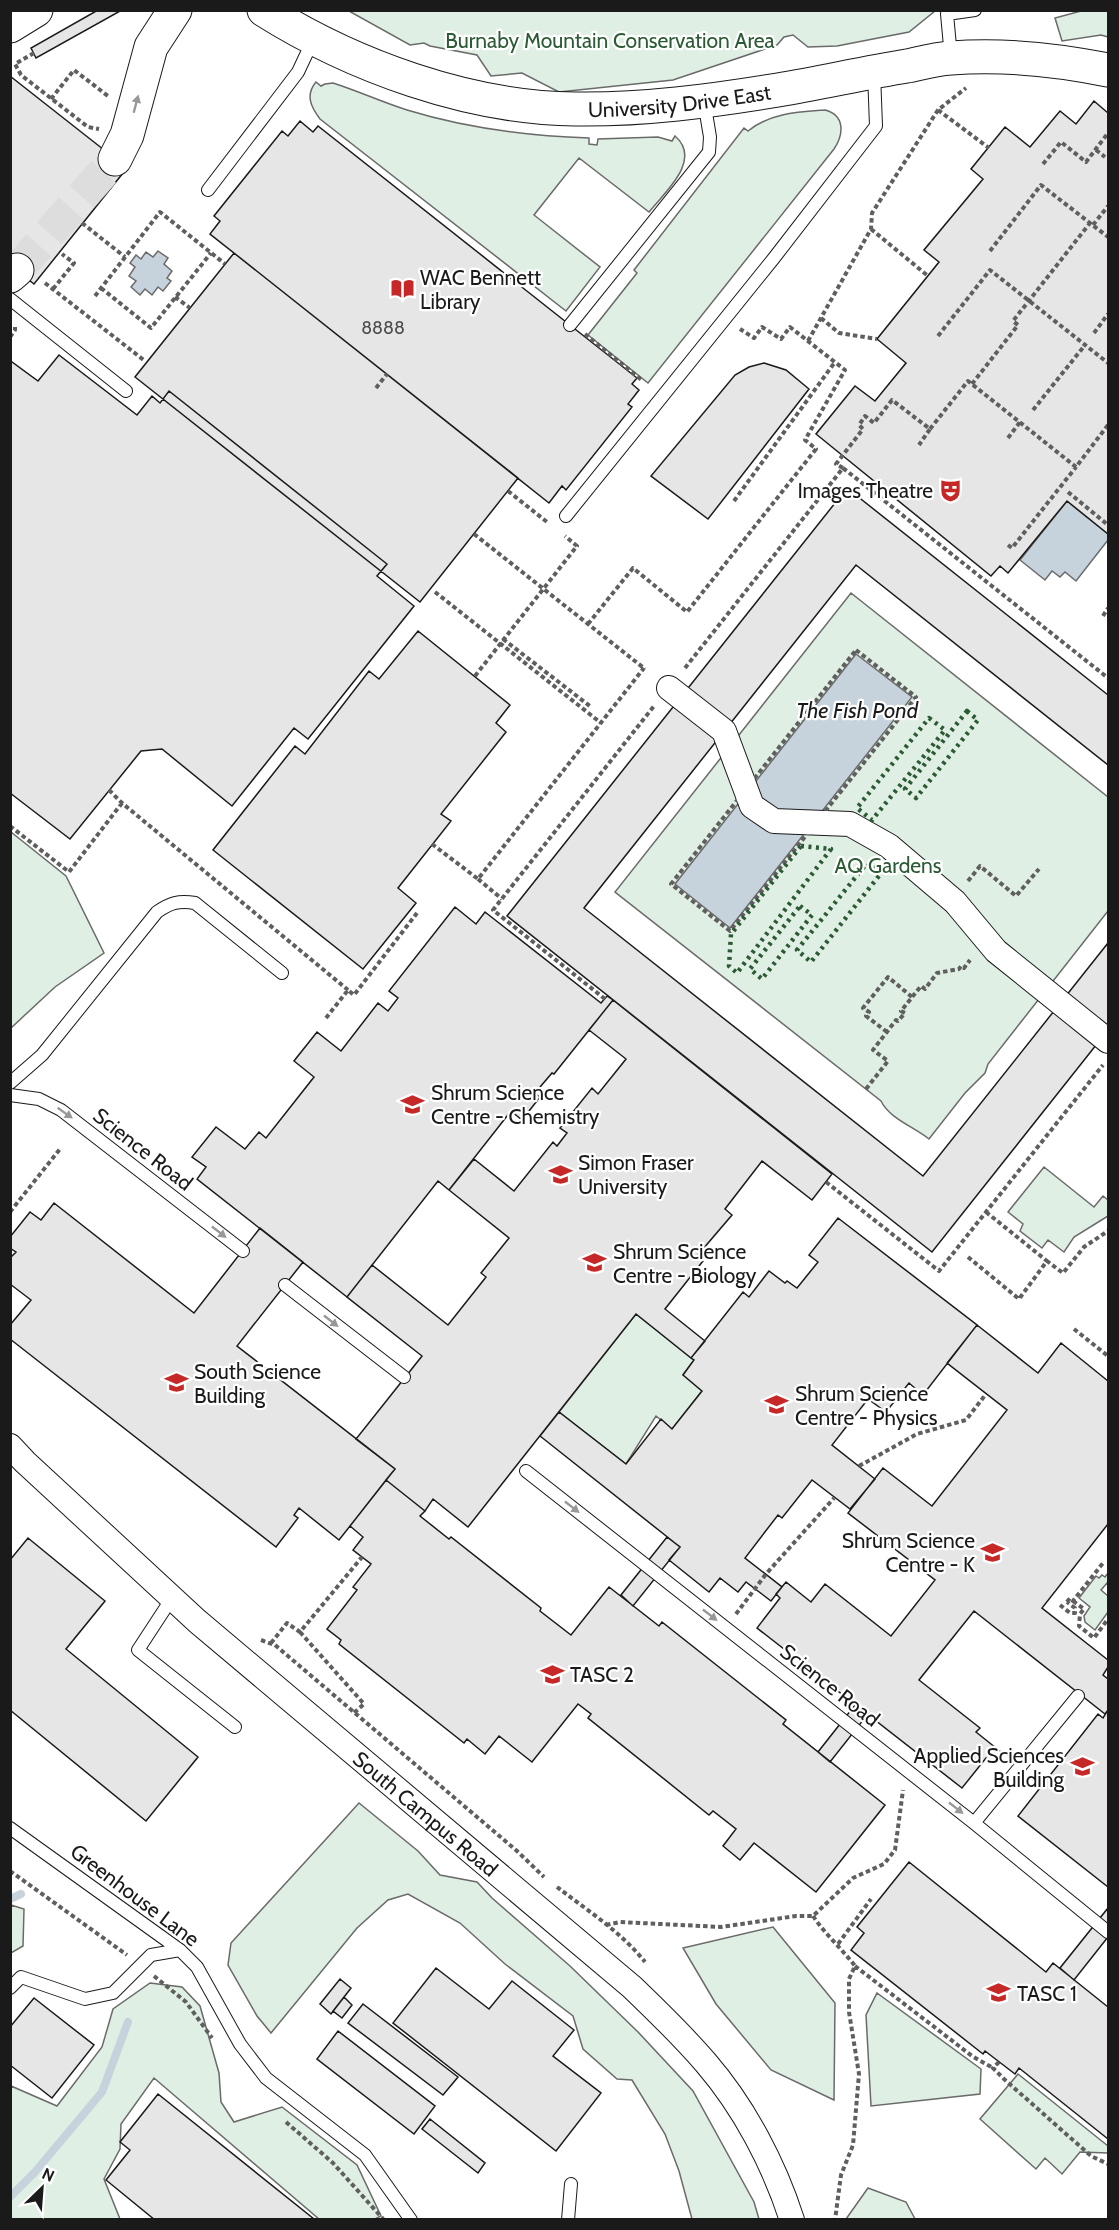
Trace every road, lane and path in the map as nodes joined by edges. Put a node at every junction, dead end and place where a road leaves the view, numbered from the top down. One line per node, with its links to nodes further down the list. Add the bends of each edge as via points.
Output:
1 (36, 10): 5 (street)
2 (175, 10): 21 (street, one-way to 2, via 128,135 151,47)
3 (264, 10): 6 (street, University Drive East)
4 (975, 10): 8 (lane, via 947,14)
5 (10, 26)
6 (314, 39): 14 (street, University Drive East, via 380,69 444,89 509,103 573,109 635,108); 23 (lane, via 298,72)
7 (34, 53): 13 (path, via 15,64 21,75)
8 (951, 58): 9 (street, University Drive East, via 1007,58); 10 (street, University Drive East)
9 (1108, 70)
10 (874, 72): 14 (street, University Drive East); 70 (lane, via 876,126)
11 (972, 83): 15 (path)
12 (108, 96): 13 (path, via 74,70)
13 (51, 99): 16 (path, via 88,127)
14 (704, 100): 44 (lane, via 709,152)
15 (938, 110): 18 (path); 27 (path, via 872,213)
16 (100, 129)
17 (1108, 133): 19 (path)
18 (989, 148)
19 (1096, 150): 20 (path); 22 (path, via 1086,162 1061,142)
20 (1105, 157)
21 (115, 159)
22 (1043, 164)
23 (208, 190)
24 (1108, 206): 26 (path)
25 (82, 224): 32 (path)
26 (1092, 224): 28 (path); 29 (path, via 1041,185); 40 (path)
27 (871, 229): 34 (path); 43 (path)
28 (1108, 237)
29 (990, 251)
30 (211, 253): 32 (path, via 160,212); 33 (path); 39 (path)
31 (62, 254): 37 (path, via 74,263)
32 (125, 257): 36 (path)
33 (225, 264)
34 (928, 276)
35 (21, 282): 37 (path); 58 (lane)
36 (101, 288): 38 (path); 39 (path, via 151,328)
37 (53, 289): 51 (path)
38 (94, 296)
39 (175, 297): 41 (path)
40 (1028, 300): 47 (path, via 990,270); 50 (path); 56 (path, via 1012,321 1018,325)
41 (190, 308)
42 (1108, 314): 46 (path)
43 (821, 318): 48 (path, via 839,333); 49 (path)
44 (571, 324): 55 (path)
45 (734, 325): 49 (path, via 754,338 762,327 781,339 790,327)
46 (1094, 333)
47 (938, 336)
48 (877, 339)
49 (808, 341): 52 (path)
50 (1085, 345): 53 (path); 59 (path)
51 (145, 361)
52 (835, 362): 69 (path); 80 (path, via 845,370 805,440 816,449 687,612 633,568)
53 (1108, 363)
54 (387, 374): 57 (path)
55 (643, 381)
56 (972, 384): 60 (path); 62 (path, via 968,381)
57 (376, 387)
58 (126, 391)
59 (1033, 410)
60 (1020, 422): 63 (path); 65 (path)
61 (1108, 425): 65 (path)
62 (930, 429): 64 (path); 66 (path, via 892,400 874,423 865,417 859,425 863,429 836,464)
63 (1008, 438)
64 (919, 445)
65 (1076, 467): 75 (path, via 1012,548)
66 (843, 468): 82 (path); 84 (path)
67 (508, 491): 71 (path)
68 (1068, 492): 72 (path)
69 (734, 501)
70 (566, 516)
71 (551, 525)
72 (1108, 525)
73 (560, 532): 76 (path, via 577,546)
74 (474, 534): 76 (path)
75 (1008, 545)
76 (543, 588): 80 (path); 81 (path)
77 (435, 592): 86 (path, bridge)
78 (1108, 609): 79 (path)
79 (1103, 616)
80 (588, 624): 86 (path, via 644,668)
81 (503, 639): 83 (path); 85 (path)
82 (1108, 675)
83 (475, 676)
84 (669, 688): 88 (street, via 724,731); 96 (path)
85 (591, 707)
86 (601, 723): 94 (path)
87 (109, 790): 89 (path)
88 (747, 790): 90 (street, via 752,806 774,821); 90 (path, via 671,884 730,931); 90 (path, via 856,650 916,697)
89 (122, 803): 91 (path, via 69,872); 100 (path)
90 (815, 823): 95 (street, via 850,824 889,846)
91 (10, 826)
92 (432, 844): 94 (path)
93 (1039, 869): 95 (path, via 1017,896 980,866 967,883 962,879)
94 (477, 879): 96 (path)
95 (948, 896): 105 (street, via 996,951)
96 (502, 898): 102 (path, via 493,910)
97 (417, 913): 100 (path, via 354,995)
98 (959, 969): 101 (path, via 937,973 925,989 921,986)
99 (282, 973): 107 (lane, via 195,903 168,904 157,912 42,1055)
100 (348, 990): 103 (path)
101 (912, 997): 104 (path, via 901,1011 905,1013); 104 (path, via 888,978 863,1008 869,1012 866,1016)
102 (605, 999)
103 (326, 1018)
104 (887, 1032): 108 (path, via 873,1050 888,1061)
105 (1108, 1041)
106 (1108, 1057): 113 (path)
107 (10, 1083)
108 (866, 1089)
109 (10, 1095): 115 (lane, Science Road, one-way to 115, via 39,1099 61,1110)
110 (60, 1149): 112 (path)
111 (826, 1182): 113 (path, via 939,1271)
112 (10, 1212)
113 (986, 1212): 117 (path)
114 (1108, 1231): 117 (path, via 1084,1247 1063,1273)
115 (243, 1251)
116 (968, 1257): 117 (path, via 1019,1299)
117 (1047, 1261)
118 (285, 1284): 121 (lane, one-way to 121)
119 (1074, 1329): 120 (path)
120 (1108, 1356)
121 (404, 1377)
122 (986, 1394): 124 (path, via 966,1420 917,1434)
123 (10, 1446): 129 (street, South Campus Road)
124 (859, 1466)
125 (526, 1471): 133 (lane, Science Road, one-way to 133)
126 (834, 1498): 133 (path, via 766,1574)
127 (362, 1557): 134 (path)
128 (1103, 1563): 130 (path)
129 (172, 1598): 138 (lane, via 138,1650); 161 (street, South Campus Road, via 632,1987 668,2022 708,2064 749,2123)
130 (1073, 1601): 131 (path, via 1070,1598 1067,1602 1076,1610 1073,1614); 132 (path, via 1084,1609 1079,1626 1094,1638)
131 (1060, 1605)
132 (1108, 1619)
133 (726, 1628): 139 (lane, Science Road)
134 (300, 1632): 135 (path, via 287,1623); 137 (path, via 364,1704)
135 (272, 1643)
136 (1078, 1696): 140 (lane)
137 (354, 1713)
138 (235, 1727)
139 (906, 1769): 140 (lane, Science Road, one-way to 140); 144 (path, via 895,1850 884,1864 853,1878)
140 (974, 1822): 146 (lane, Science Road)
141 (10, 1828): 148 (lane, Greenhouse Lane)
142 (10, 1871): 149 (path)
143 (871, 1899): 147 (path)
144 (813, 1916): 145 (path, via 721,1927 621,1922); 147 (path)
145 (606, 1925)
146 (1108, 1932)
147 (838, 1944): 150 (path)
148 (180, 1950): 149 (lane, via 151,1955); 158 (lane, Greenhouse Lane, via 197,1967 240,2044 266,2078 365,2155)
149 (140, 1966): 151 (lane, via 113,1993 85,1999 21,1977); 152 (path, via 186,2002)
150 (855, 1966): 154 (path); 162 (path, via 849,1979 849,2012 859,2074 853,2145 841,2175)
151 (10, 1988)
152 (213, 2040)
153 (999, 2062): 154 (path)
154 (993, 2068): 156 (path, via 1090,2156)
155 (282, 2118): 159 (path, via 333,2163)
156 (1108, 2164)
157 (571, 2184): 160 (lane)
158 (406, 2217)
159 (384, 2220)
160 (568, 2220)
161 (792, 2220)
162 (836, 2220)

